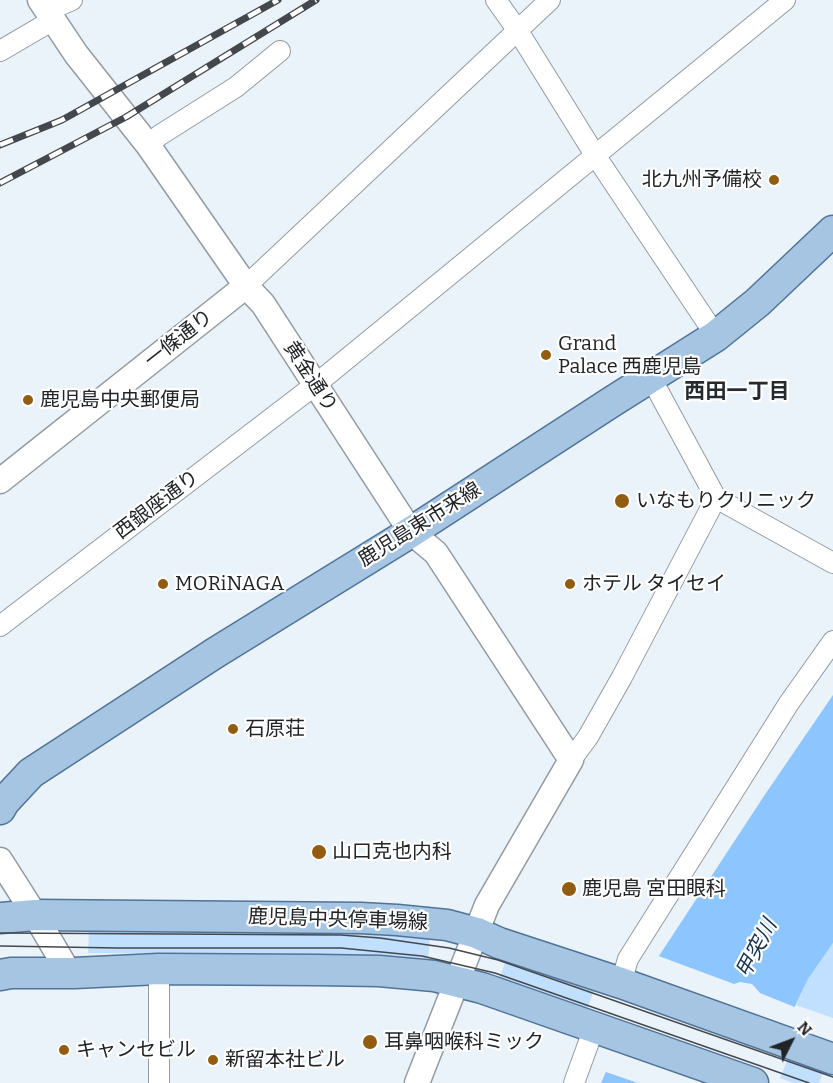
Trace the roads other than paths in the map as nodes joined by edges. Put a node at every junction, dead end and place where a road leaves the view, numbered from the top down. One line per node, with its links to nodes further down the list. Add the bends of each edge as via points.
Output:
1 (72, 0): 5 (street)
2 (496, 0): 6 (street)
3 (550, 0): 6 (street)
4 (784, 0): 10 (street, 西銀座通り)
5 (47, 10): 7 (street); 9 (street, 黄金通り, via 76,54)
6 (518, 31): 10 (street); 12 (street)
7 (0, 51)
8 (280, 51): 9 (street, via 236,87)
9 (148, 145): 12 (street, 黄金通り)
10 (595, 155): 13 (street); 15 (street, 西銀座通り)
11 (833, 231): 13 (main road, 鹿児島東市来線)
12 (246, 286): 15 (street, 黄金通り, via 263,304); 16 (street, 一條通り)
13 (716, 336): 14 (main road, 鹿児島東市来線)
14 (651, 378): 17 (street); 18 (main road, 鹿児島東市来線)
15 (315, 385): 18 (street, 黄金通り); 20 (street, 西銀座通り)
16 (0, 482)
17 (716, 498): 19 (street); 22 (street, via 588,738)
18 (411, 532): 22 (street, 黄金通り, via 436,553); 23 (main road, 鹿児島東市来線, via 31,773)
19 (833, 563)
20 (0, 626)
21 (833, 641): 32 (street, via 628,959)
22 (571, 760): 27 (street, via 488,905)
23 (0, 809)
24 (0, 860): 25 (street)
25 (35, 915): 26 (main road, 鹿児島中央停車場線); 27 (main road, 鹿児島中央停車場線, via 370,918 447,925); 29 (street)
26 (0, 918)
27 (477, 933): 31 (street); 32 (main road, 鹿児島中央停車場線)
28 (159, 969): 29 (main road); 31 (main road, via 379,971); 35 (street)
29 (69, 973): 30 (main road)
30 (0, 975)
31 (457, 981): 33 (main road); 36 (street)
32 (621, 983): 34 (main road, 鹿児島中央停車場線)
33 (601, 1031): 37 (street); 38 (main road)
34 (833, 1059)
35 (159, 1083)
36 (417, 1083)
37 (574, 1083)
38 (753, 1083)

